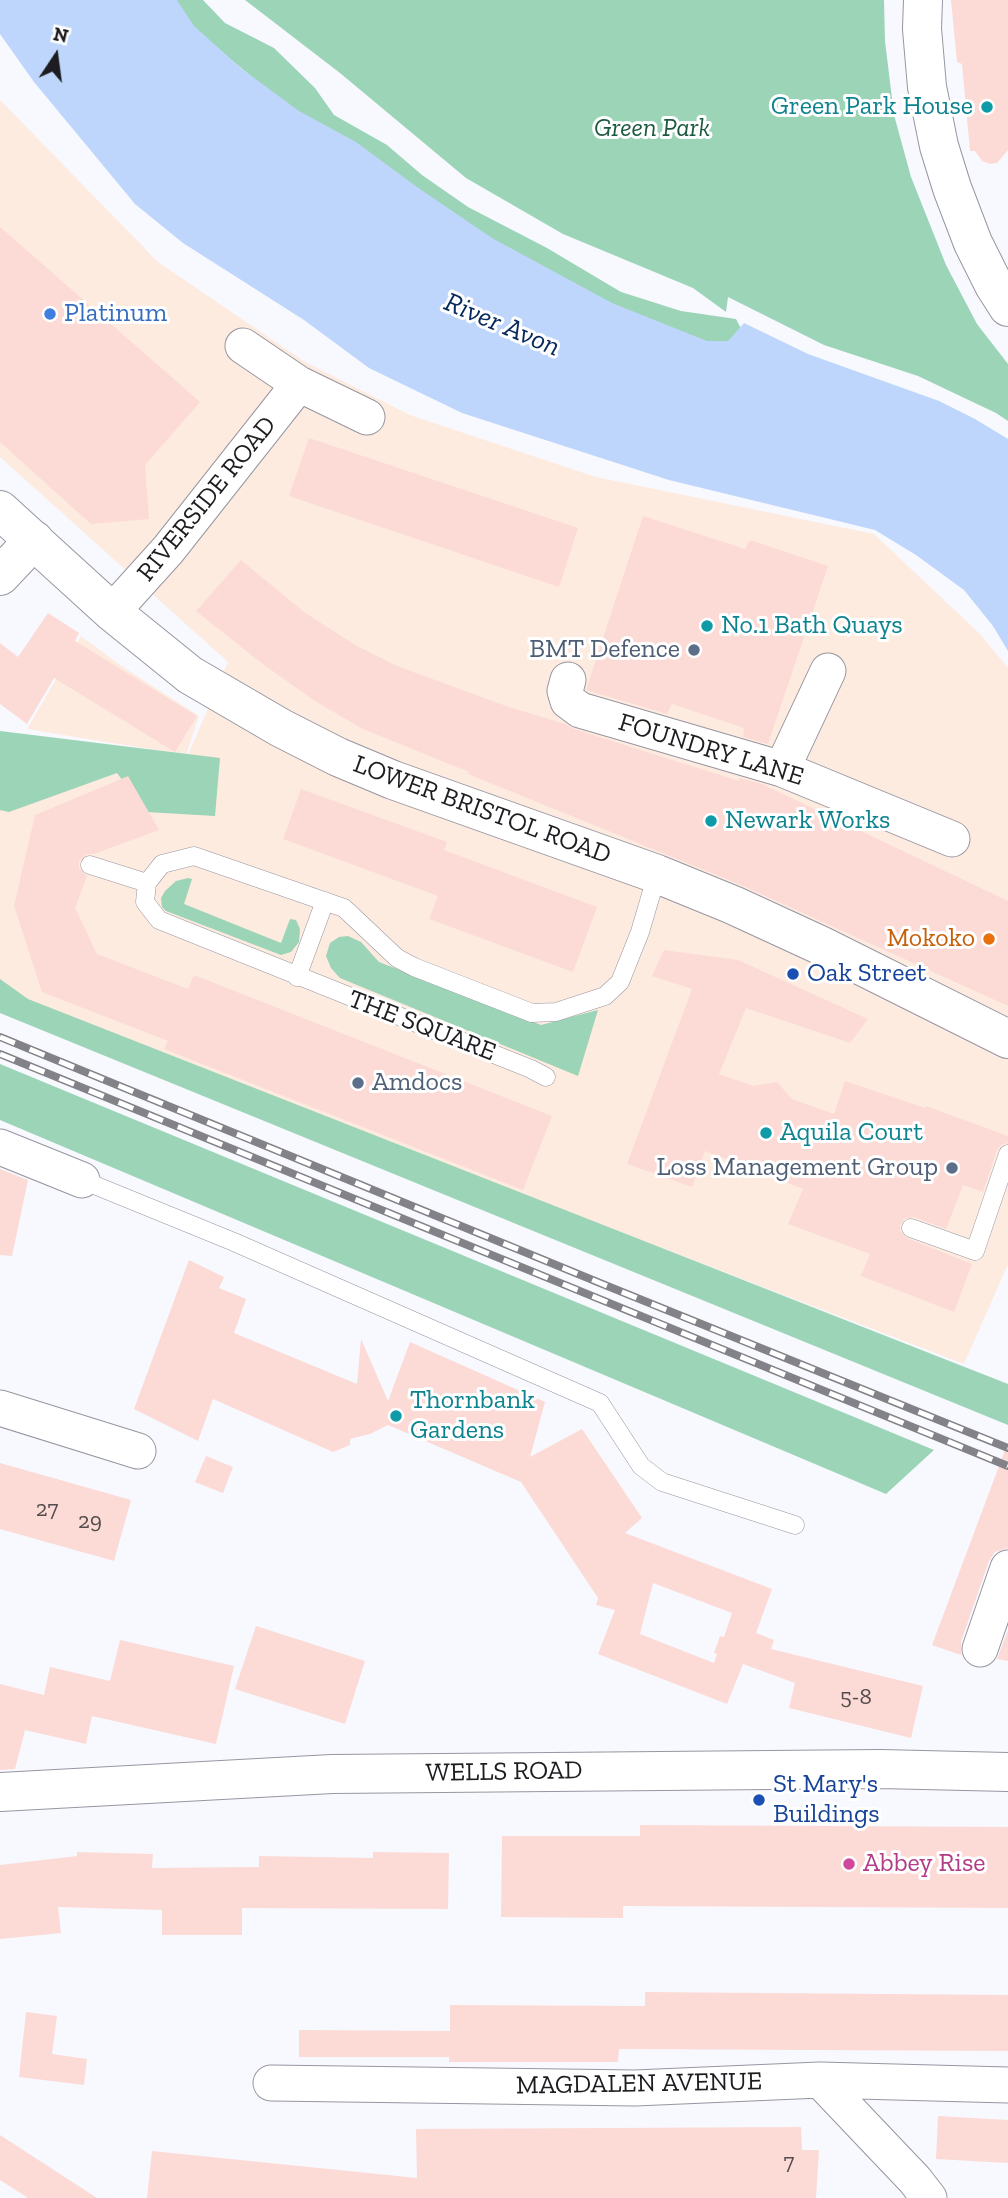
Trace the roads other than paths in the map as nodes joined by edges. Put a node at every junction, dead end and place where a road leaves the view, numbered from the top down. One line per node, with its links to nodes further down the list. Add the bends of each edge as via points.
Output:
1 (923, 0): 2 (main road, via 927,87 939,146 973,243)
2 (1008, 307)
3 (243, 346): 4 (street)
4 (299, 384): 5 (street); 9 (street, RIVERSIDE ROAD, via 168,550)
5 (368, 416)
6 (0, 510): 7 (main road, LOWER BRISTOL ROAD)
7 (34, 540): 8 (main road); 9 (main road, LOWER BRISTOL ROAD)
8 (0, 576)
9 (112, 612): 15 (main road, LOWER BRISTOL ROAD, via 190,675 338,757)
10 (828, 671): 12 (street)
11 (568, 680): 12 (street, FOUNDRY LANE, via 568,701 580,710)
12 (782, 769): 13 (street, FOUNDRY LANE)
13 (952, 839)
14 (90, 865): 16 (lane)
15 (657, 873): 17 (lane, THE SQUARE, via 620,982 605,996 556,1012 532,1013 414,967 397,958 344,908); 19 (main road, LOWER BRISTOL ROAD, via 822,946)
16 (147, 883): 17 (lane, THE SQUARE, via 162,864 194,856); 18 (lane, THE SQUARE, via 145,902 159,920)
17 (325, 901): 18 (lane)
18 (297, 976): 20 (lane, THE SQUARE)
19 (1008, 1039)
20 (546, 1077)
21 (0, 1147): 23 (street)
22 (1008, 1154): 24 (lane, via 975,1251)
23 (82, 1180): 27 (lane, via 600,1404 641,1466 662,1482)
24 (911, 1228)
25 (0, 1408): 26 (street)
26 (138, 1451)
27 (795, 1525)
28 (1008, 1568): 29 (street)
29 (980, 1649)
30 (1008, 1772): 31 (main road, WELLS ROAD, via 332,1774)
31 (0, 1792)
32 (820, 2080): 33 (street, MAGDALEN AVENUE, via 635,2088); 34 (street, MAGDALEN AVENUE); 35 (street)
33 (271, 2083)
34 (1008, 2085)
35 (929, 2198)

